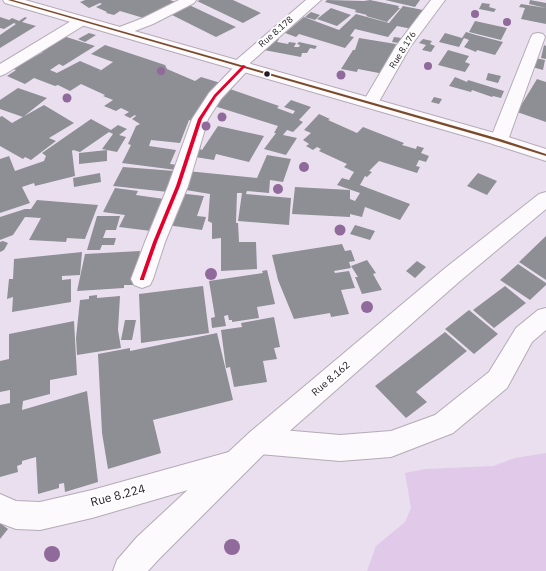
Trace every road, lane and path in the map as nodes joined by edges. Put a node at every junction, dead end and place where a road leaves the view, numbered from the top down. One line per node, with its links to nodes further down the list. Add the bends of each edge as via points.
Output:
1 (10, 0): 5 (main road)
2 (189, 0): 6 (main road)
3 (314, 0): 8 (main road, Rue 8.178)
4 (438, 0): 10 (main road, Rue 8.176, via 403,46)
5 (81, 20): 6 (main road); 9 (main road)
6 (122, 31): 8 (main road)
7 (538, 37): 11 (main road)
8 (242, 66): 10 (main road); 14 (main road, Rue 8.178, via 215,96 200,119 178,186)
9 (0, 71)
10 (371, 102): 11 (main road)
11 (500, 140): 12 (main road)
12 (546, 155)
13 (546, 200): 16 (main road, Rue 8.162, via 452,275)
14 (142, 279)
15 (546, 317): 16 (main road, via 524,334 498,380 444,424 391,444 340,448)
16 (259, 441): 17 (main road, Rue 8.162)
17 (236, 464): 18 (main road, Rue 8.224, via 40,516 16,515); 19 (main road, Rue 8.162, via 148,548)
18 (0, 508)
19 (128, 571)

